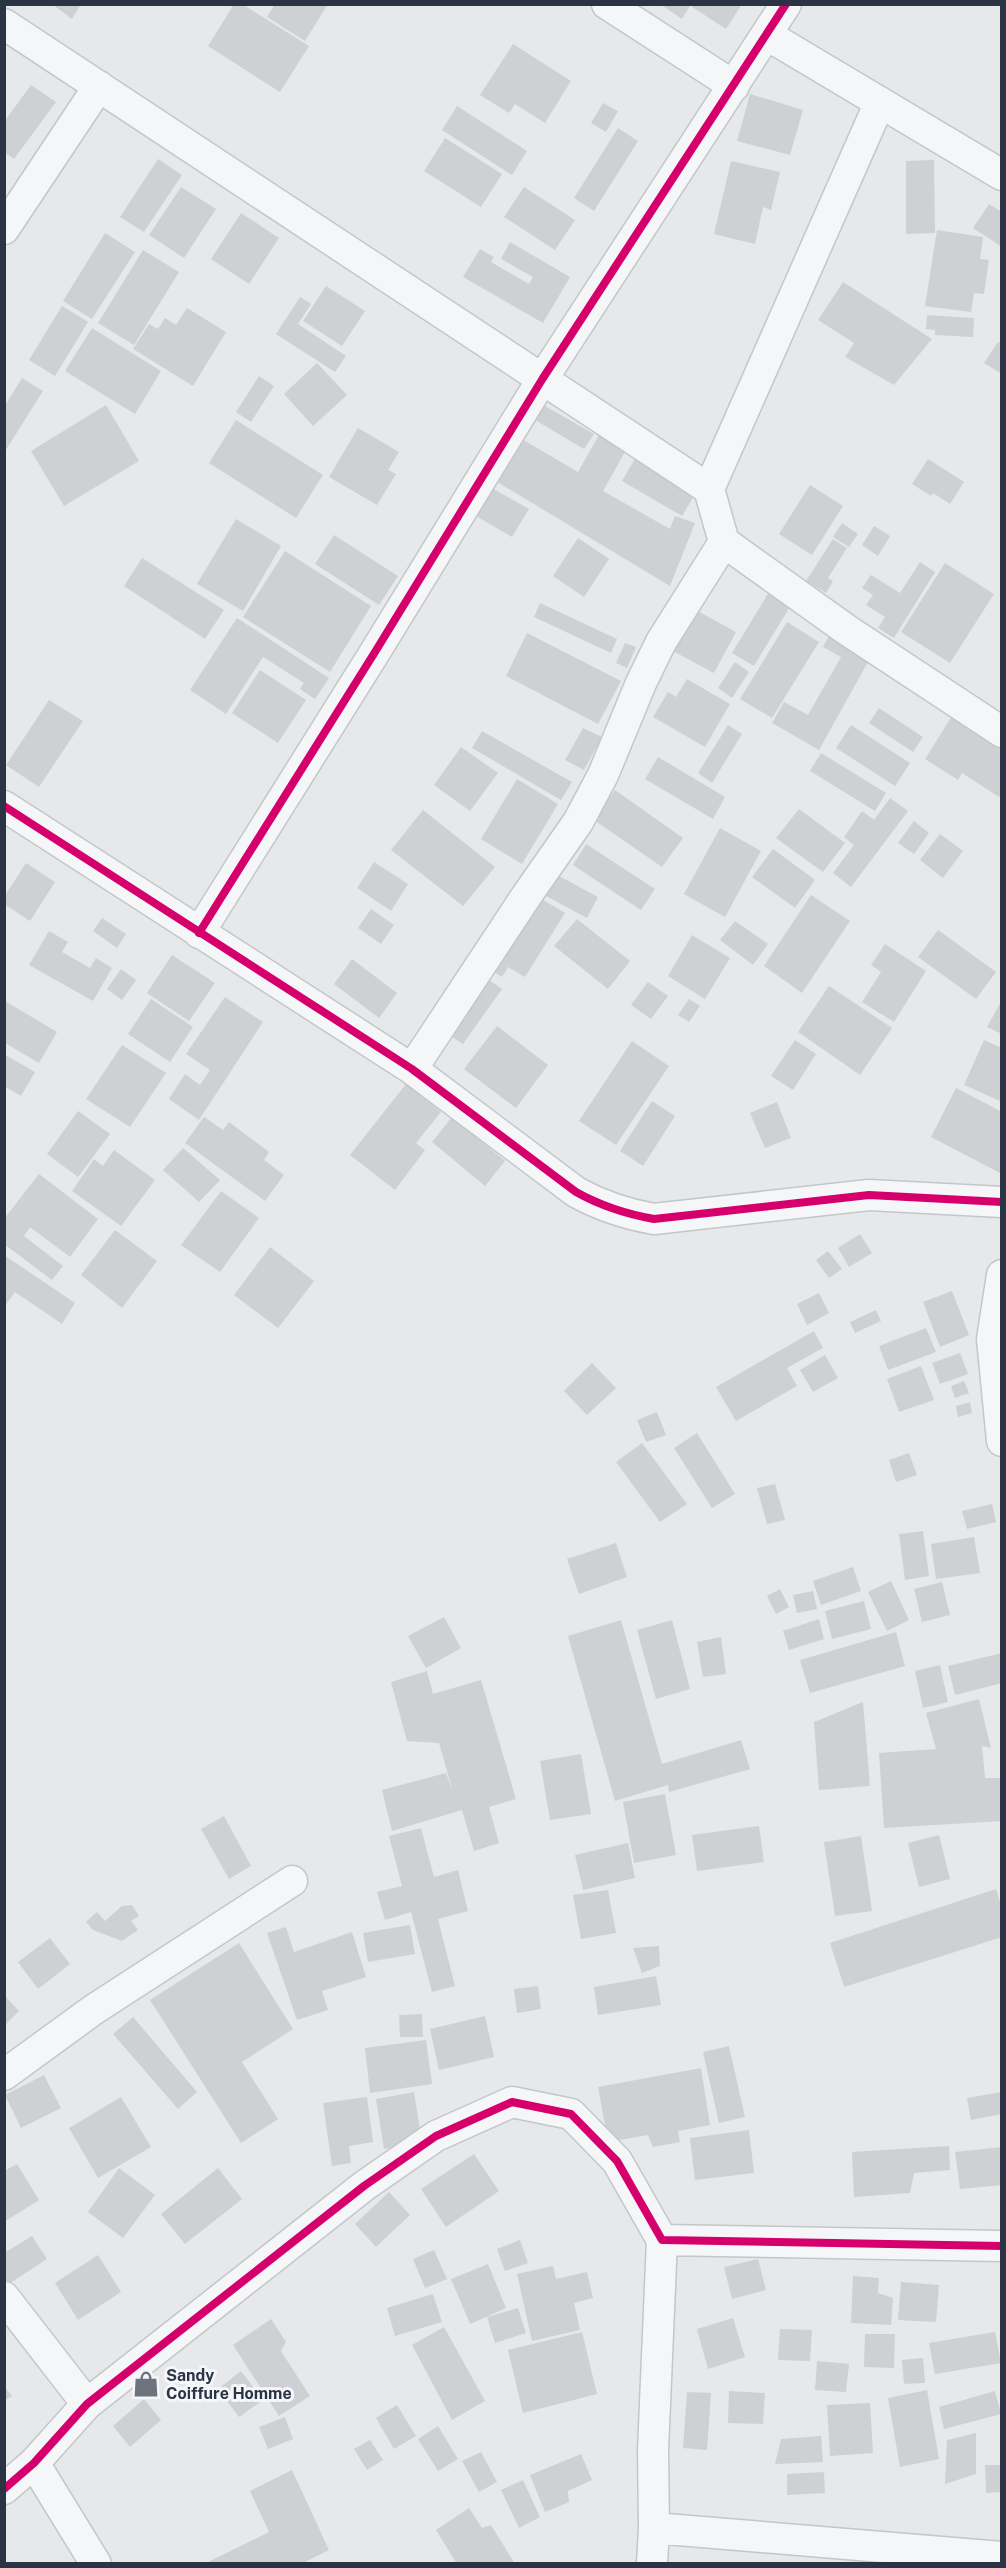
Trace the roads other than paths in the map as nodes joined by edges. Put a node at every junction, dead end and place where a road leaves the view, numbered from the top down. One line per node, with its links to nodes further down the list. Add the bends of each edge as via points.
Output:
1 (607, 4): 6 (street)
2 (786, 4): 4 (street)
3 (4, 24): 5 (street)
4 (767, 35): 6 (street); 7 (street)
5 (99, 86): 9 (street); 10 (street)
6 (734, 86): 10 (street)
7 (880, 102): 8 (street); 11 (street)
8 (999, 167)
9 (4, 229)
10 (543, 378): 11 (street); 15 (street)
11 (709, 489): 12 (street)
12 (724, 542): 13 (street, via 847,630); 16 (street, via 662,642 582,815)
13 (1002, 732)
14 (4, 806): 15 (street)
15 (199, 933): 16 (street)
16 (412, 1069): 17 (street, via 576,1192 625,1214 654,1219 869,1195)
17 (1002, 1202)
18 (1002, 1275): 19 (street, via 992,1339)
19 (1002, 1441)
20 (292, 1881): 21 (street, via 93,2010)
21 (4, 2075)
22 (662, 2240): 23 (street); 25 (street, via 617,2161 571,2114 512,2102 436,2136 364,2186); 28 (street, via 653,2450)
23 (1002, 2246)
24 (4, 2297): 25 (street)
25 (87, 2404): 26 (street)
26 (34, 2463): 27 (street); 30 (street)
27 (4, 2489)
28 (654, 2528): 29 (street); 31 (street)
29 (1002, 2556)
30 (96, 2564)
31 (652, 2564)

